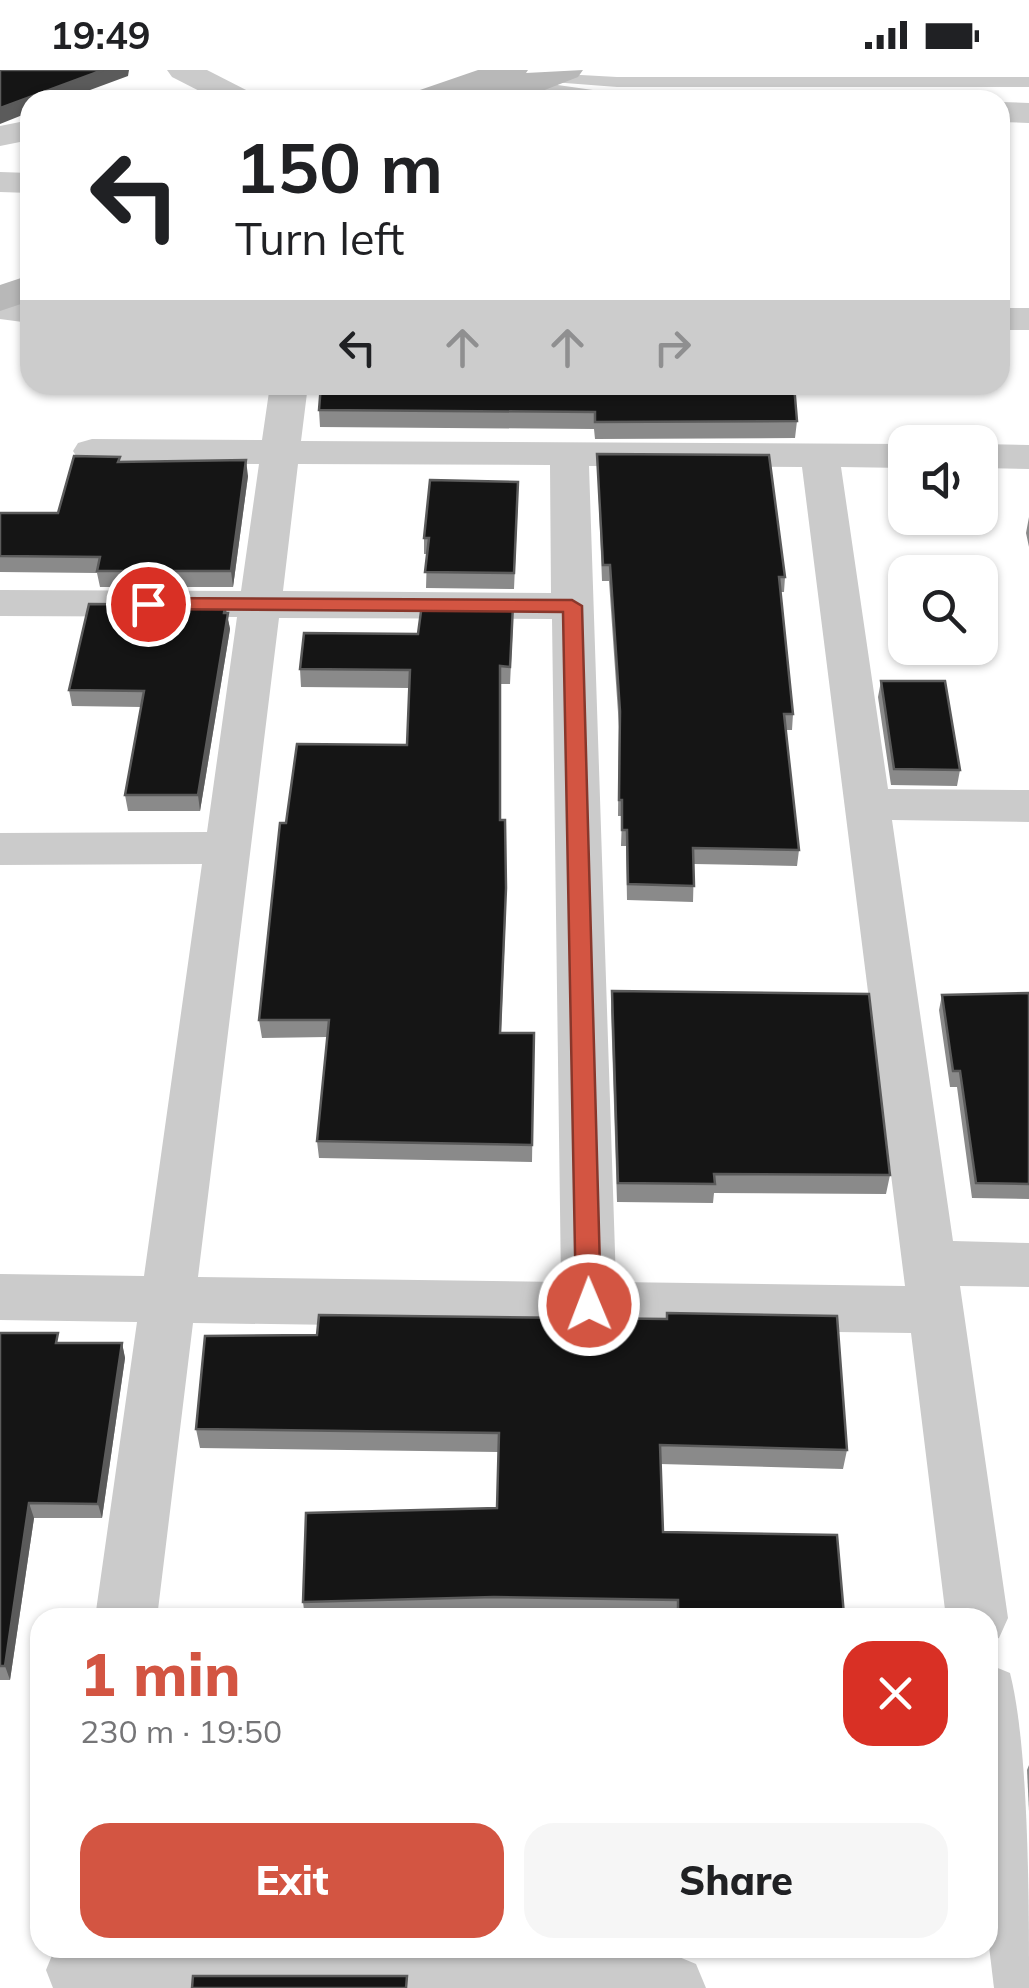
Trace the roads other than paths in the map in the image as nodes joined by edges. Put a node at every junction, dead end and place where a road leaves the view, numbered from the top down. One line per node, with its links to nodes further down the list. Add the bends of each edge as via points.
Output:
1 (183, 70): 4 (street)
2 (524, 80): 3 (lane); 5 (main road); 6 (street)
3 (1029, 82)
4 (222, 90)
5 (476, 90)
6 (558, 90)
7 (289, 395): 9 (street)
8 (92, 450): 9 (street)
9 (280, 452): 10 (street); 16 (street)
10 (569, 454): 11 (street); 17 (street)
11 (820, 455): 12 (street); 18 (street)
12 (888, 456)
13 (998, 456): 14 (street)
14 (1029, 457)
15 (0, 604): 16 (street)
16 (259, 605): 17 (street); 20 (street)
17 (572, 606): 26 (street)
18 (868, 804): 19 (street); 23 (street)
19 (1029, 806)
20 (228, 848): 21 (street); 25 (street)
21 (0, 849)
22 (1029, 1265): 23 (street)
23 (933, 1286): 26 (street); 28 (street)
24 (0, 1297): 25 (street)
25 (168, 1300): 26 (street); 27 (street)
26 (589, 1305)
27 (127, 1608)
28 (976, 1608)
29 (999, 1712): 32 (street)
30 (80, 1969): 31 (street)
31 (672, 1988)
32 (1028, 1988)

